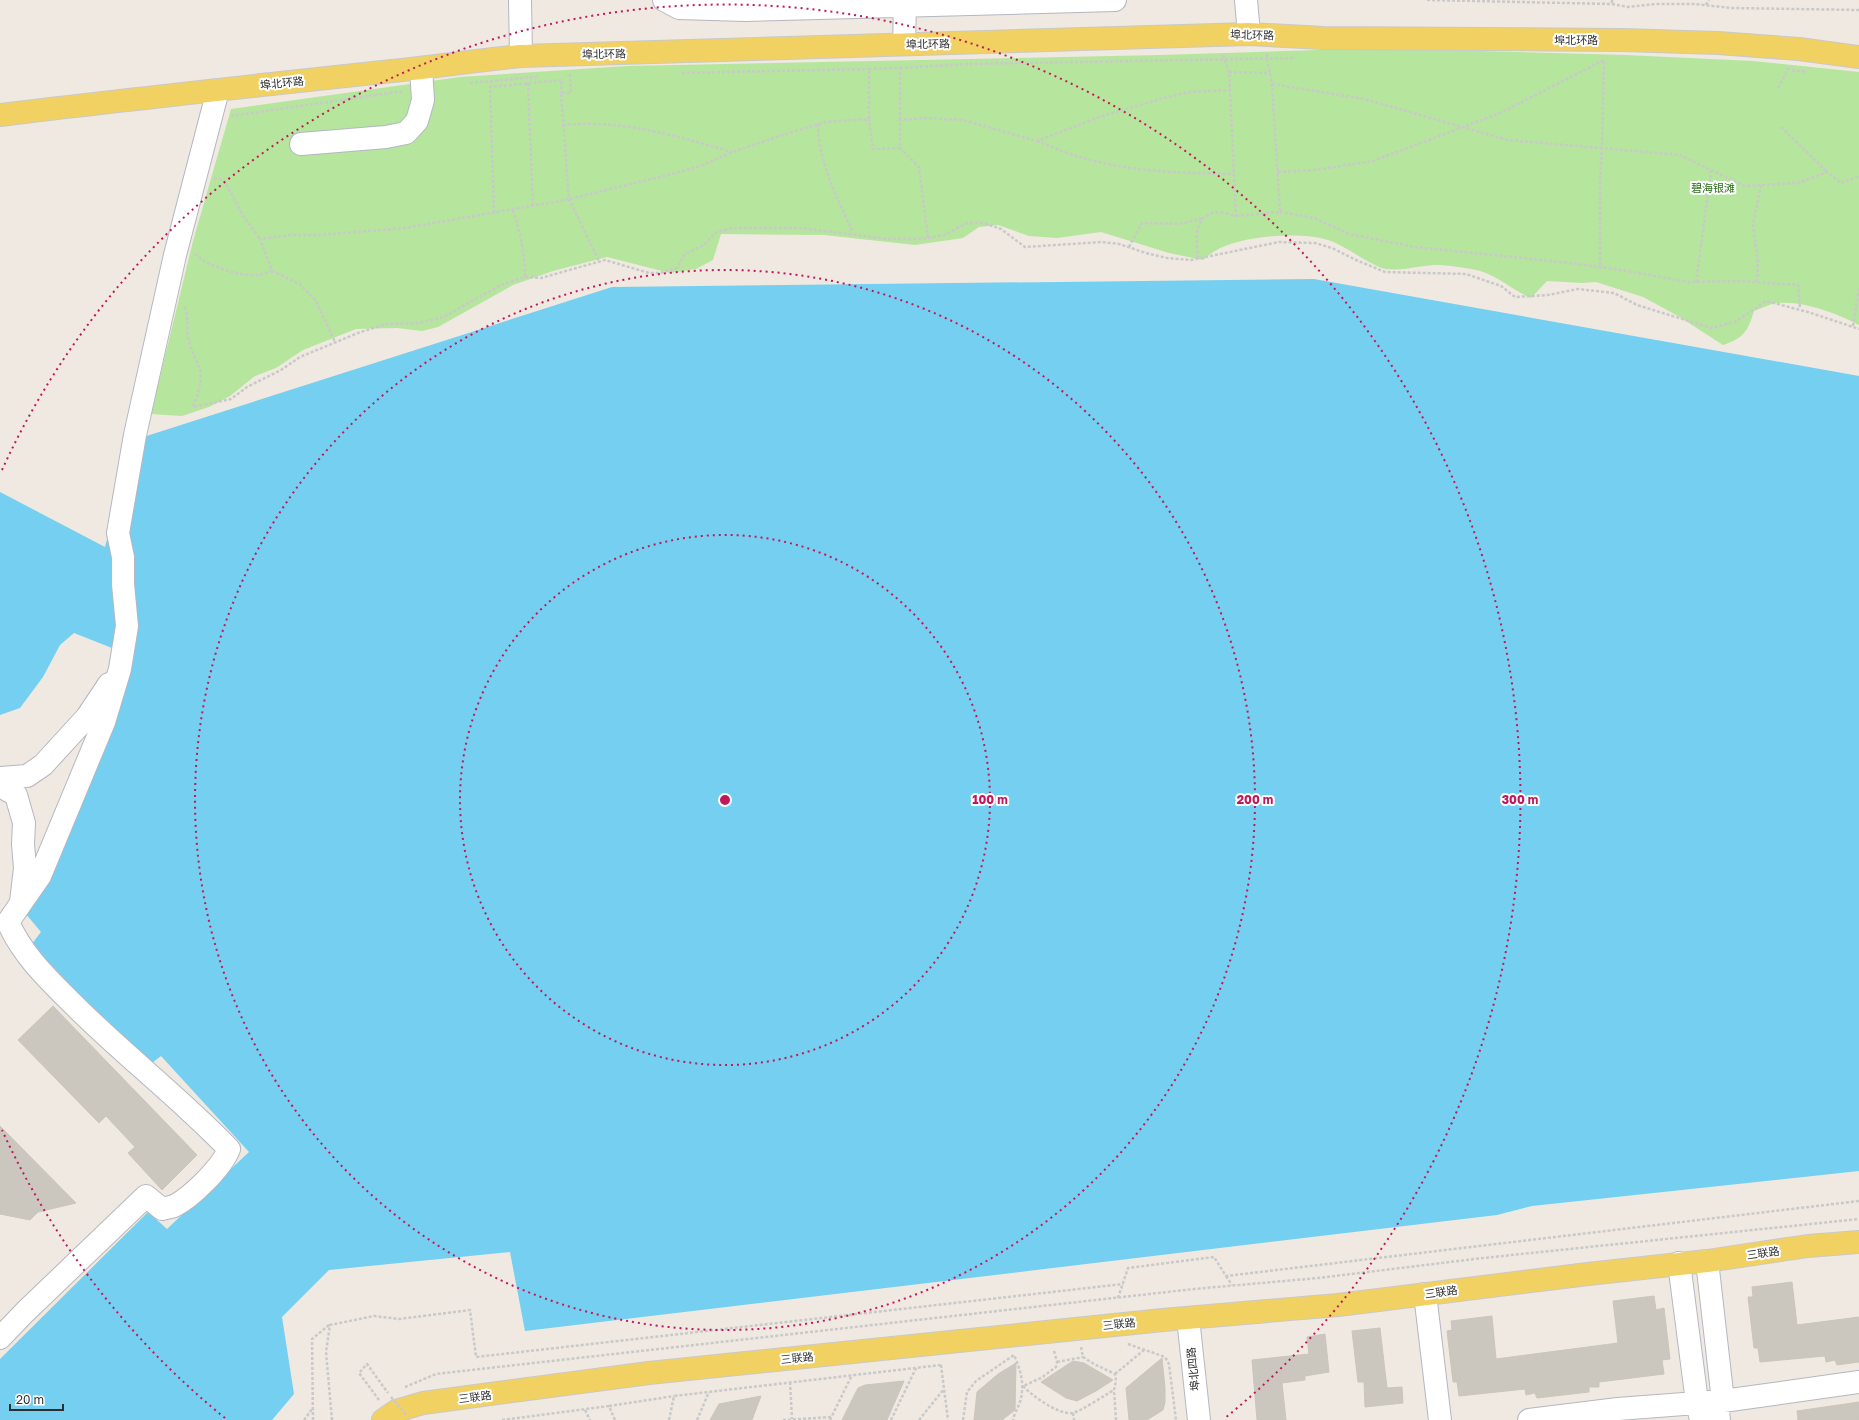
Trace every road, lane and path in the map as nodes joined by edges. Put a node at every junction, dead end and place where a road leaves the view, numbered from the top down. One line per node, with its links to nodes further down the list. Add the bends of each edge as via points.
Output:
1 (520, 0): 15 (street)
2 (664, 0): 8 (street, via 679,8 745,10)
3 (1115, 0): 8 (street)
4 (1246, 0): 13 (street)
5 (1426, 0): 9 (path)
6 (1612, 0): 9 (path)
7 (1709, 0): 10 (path)
8 (905, 4): 14 (street)
9 (1612, 4): 10 (path, via 1628,7 1655,4)
10 (1706, 5): 11 (path, via 1732,8)
11 (1859, 10)
12 (1218, 35): 13 (main road, 埠北环路); 14 (main road, 埠北环路); 19 (path)
13 (1259, 35): 16 (main road, 埠北环路, via 1718,43 1799,49); 18 (path)
14 (904, 44): 23 (main road, 埠北环路)
15 (521, 56): 23 (main road, 埠北环路); 33 (main road, 埠北环路)
16 (1859, 57)
17 (1297, 58): 18 (path)
18 (1266, 59): 19 (path); 28 (path)
19 (1225, 60): 24 (path, via 970,64); 27 (path)
20 (1596, 60): 21 (path)
21 (1604, 60): 22 (path); 47 (path, via 1500,113); 50 (path)
22 (1612, 60)
23 (572, 68): 31 (path); 39 (path, via 571,92)
24 (900, 68): 25 (path); 43 (path)
25 (869, 69): 30 (path); 42 (path)
26 (1781, 69): 29 (path)
27 (1229, 72): 28 (path); 38 (path)
28 (1270, 72): 36 (path)
29 (1812, 72)
30 (680, 73)
31 (562, 75)
32 (540, 77): 35 (path)
33 (422, 78): 37 (main road, 埠北环路); 41 (path, via 291,109); 49 (street, via 423,100 417,121 406,133)
34 (528, 83): 39 (path, via 562,80); 61 (path); 64 (path, via 490,87)
35 (468, 84)
36 (1272, 84): 47 (path, via 1364,99); 54 (path)
37 (218, 90): 40 (main road, 埠北环路); 41 (street)
38 (1230, 90): 48 (path, via 1190,92 1168,97 1105,115); 57 (path)
39 (561, 93): 45 (path)
40 (0, 115)
41 (210, 119): 56 (street)
42 (869, 119): 44 (path); 51 (path, via 873,149)
43 (900, 120): 48 (path, via 963,120); 51 (path)
44 (818, 124): 52 (path); 67 (path, via 823,162)
45 (563, 125): 52 (path, via 622,126 683,138); 60 (path)
46 (1781, 127): 55 (path)
47 (1462, 128): 50 (path, via 1508,140); 54 (path, via 1373,161 1315,170)
48 (1037, 141): 57 (path, via 1077,156 1113,165 1151,171)
49 (301, 144)
50 (1602, 147): 53 (path, via 1680,155); 74 (path)
51 (900, 148): 68 (path, via 919,167)
52 (732, 152): 60 (path, via 676,173)
53 (1711, 171): 59 (path, via 1744,186); 77 (path)
54 (1278, 172): 63 (path)
55 (1827, 172): 58 (path, via 1841,183); 59 (path, via 1798,183)
56 (196, 173): 69 (path, via 224,180 244,217); 70 (street)
57 (1234, 174): 65 (path)
58 (1859, 176)
59 (1761, 185): 78 (path, via 1752,225 1758,262)
60 (569, 200): 61 (path); 73 (path)
61 (533, 206): 62 (path)
62 (513, 210): 64 (path); 76 (path, via 523,244)
63 (1280, 212): 65 (path); 74 (path, via 1314,218 1349,234 1415,247)
64 (494, 213): 69 (path, via 405,228)
65 (1236, 216): 66 (path, via 1217,212)
66 (1204, 218): 71 (path, via 1179,224 1142,223); 72 (path, via 1197,230)
67 (853, 234): 68 (path, via 888,239); 73 (path, via 801,228 732,228 715,233 704,245 686,254 677,268 660,273 649,273 605,260)
68 (928, 238): 71 (path, via 944,235 967,223 984,223 1001,229 1024,247 1102,242)
69 (260, 239): 75 (path)
70 (179, 240): 75 (path, via 202,260 233,272 260,275); 79 (street)
71 (1129, 248): 72 (path, via 1167,258)
72 (1198, 258): 81 (path, via 1279,242 1315,243 1385,272 1466,274 1501,286 1515,297 1548,295 1578,289 1614,293 1637,305 1711,328 1735,322 1766,300)
73 (599, 261): 76 (path, via 541,278)
74 (1600, 267): 77 (path)
75 (272, 271): 84 (path, via 300,284 316,301)
76 (526, 277): 84 (path, via 501,285 443,317 418,323 386,324)
77 (1696, 282): 78 (path)
78 (1757, 282): 81 (path, via 1798,285)
79 (168, 284): 84 (path, via 188,314 187,336 201,375 193,407 231,399 300,357); 85 (street, via 135,435 118,532 123,557 127,626)
80 (1859, 287): 82 (path)
81 (1800, 309): 82 (path)
82 (1853, 326): 83 (path)
83 (1859, 329)
84 (335, 342)
85 (120, 669): 86 (street, via 87,717 43,765 27,776); 88 (street, via 104,722 40,876)
86 (0, 778)
87 (0, 786): 88 (street, via 16,795 24,823 25,868)
88 (12, 911): 89 (street); 102 (street, via 15,938 45,976 92,1023 229,1149 226,1157 198,1188 174,1206 162,1208 146,1196)
89 (0, 943)
90 (1859, 1201): 95 (path)
91 (1859, 1219): 97 (path, via 1318,1278)
92 (1859, 1242): 93 (main road, 三联路, via 1808,1246)
93 (1707, 1261): 94 (main road, 三联路); 134 (street)
94 (1679, 1263): 98 (main road, 三联路); 135 (street)
95 (1226, 1276): 96 (path, via 1214,1258 1128,1268); 97 (path)
96 (1123, 1284): 99 (path); 101 (path, via 476,1357 470,1310 399,1319 374,1316)
97 (1232, 1285): 99 (path)
98 (1426, 1294): 100 (main road, 三联路, via 1338,1305); 161 (street)
99 (1118, 1298): 124 (path, via 436,1374)
100 (1188, 1318): 132 (main road, 三联路, via 648,1373 423,1403 396,1412); 160 (street, 埠北四路)
101 (330, 1324): 131 (path, via 312,1339); 144 (path, via 326,1352)
102 (0, 1338)
103 (1122, 1342): 109 (path)
104 (1088, 1346): 105 (path)
105 (1081, 1347): 106 (path); 114 (path)
106 (1074, 1348)
107 (1060, 1349): 108 (path)
108 (1054, 1350): 110 (path); 115 (path)
109 (1144, 1350): 119 (path); 159 (path, via 1165,1357 1169,1364)
110 (1047, 1351)
111 (1020, 1354): 112 (path)
112 (1014, 1355): 113 (path); 123 (path); 155 (path, via 976,1381 967,1392)
113 (1006, 1356)
114 (1083, 1357): 115 (path); 119 (path)
115 (1057, 1362): 123 (path, via 1056,1367)
116 (941, 1364): 117 (path); 118 (path); 125 (path)
117 (948, 1364)
118 (916, 1368): 120 (path); 152 (path)
119 (1115, 1374): 126 (path)
120 (852, 1375): 121 (path); 141 (path)
121 (790, 1382): 127 (path); 140 (path)
122 (1859, 1382): 134 (street)
123 (1023, 1386): 136 (path, via 1062,1412); 156 (path)
124 (403, 1388)
125 (944, 1389): 153 (path); 154 (path)
126 (1114, 1390): 136 (path); 158 (path)
127 (709, 1392): 129 (path); 150 (path)
128 (391, 1396): 132 (path); 132 (path, via 367,1364 359,1373); 137 (path, bridge)
129 (674, 1396): 130 (path); 149 (path)
130 (609, 1406): 133 (path); 148 (path)
131 (313, 1407): 142 (path); 143 (path)
132 (383, 1407)
133 (585, 1409): 138 (path); 147 (path)
134 (1721, 1410): 135 (street)
135 (1699, 1411): 162 (street, via 1618,1409)
136 (1073, 1413): 157 (path)
137 (407, 1416)
138 (530, 1416): 139 (path); 146 (path)
139 (521, 1419): 145 (path)
140 (792, 1419): 141 (path); 151 (path)
141 (830, 1419)
142 (304, 1420)
143 (314, 1420)
144 (332, 1420)
145 (502, 1420)
146 (531, 1420)
147 (590, 1420)
148 (615, 1420)
149 (669, 1420)
150 (697, 1420)
151 (783, 1420)
152 (891, 1420)
153 (918, 1420)
154 (948, 1420)
155 (963, 1420)
156 (1013, 1420)
157 (1074, 1420)
158 (1116, 1420)
159 (1176, 1420)
160 (1199, 1420)
161 (1440, 1420)
162 (1529, 1420)

